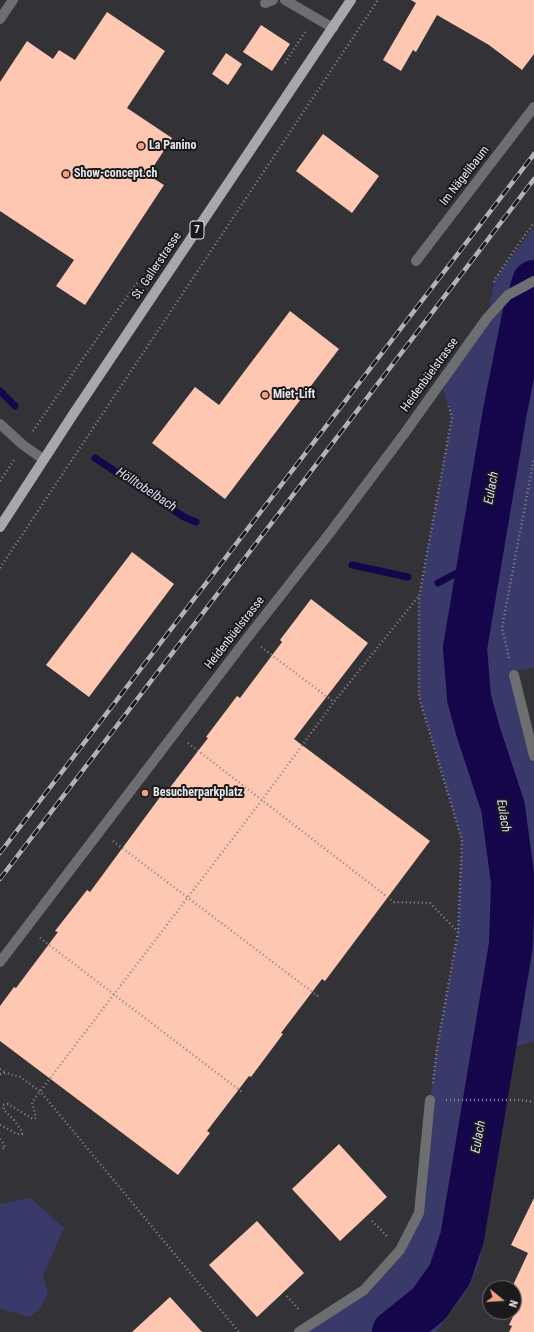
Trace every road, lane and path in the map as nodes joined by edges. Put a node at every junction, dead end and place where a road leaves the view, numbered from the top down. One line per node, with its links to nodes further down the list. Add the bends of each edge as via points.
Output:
1 (13, 0): 6 (street)
2 (285, 0): 5 (street)
3 (351, 0): 7 (main road, St. Gallerstrasse / 7)
4 (378, 0): 22 (path)
5 (315, 17): 7 (street); 8 (path)
6 (0, 19)
7 (333, 28): 19 (main road, St. Gallerstrasse / 7)
8 (281, 69)
9 (534, 107): 11 (street, Im Nägelibaum)
10 (534, 223): 14 (path, via 495,279)
11 (416, 261)
12 (142, 277): 17 (path, via 104,327)
13 (534, 281): 15 (street, Heidenbüelstrasse, via 508,296 487,318)
14 (494, 286)
15 (441, 383): 23 (path, via 452,417); 34 (street, Heidenbüelstrasse, via 329,534)
16 (0, 424): 17 (street)
17 (24, 445): 19 (street); 20 (path)
18 (534, 458): 25 (path, via 502,628)
19 (43, 459): 21 (main road, St. Gallerstrasse / 7)
20 (0, 481)
21 (0, 527)
22 (0, 568)
23 (419, 597): 26 (path); 32 (path, via 419,697 462,840)
24 (274, 656): 26 (path)
25 (514, 676): 28 (street)
26 (334, 702): 29 (path)
27 (200, 752): 29 (path)
28 (534, 756)
29 (262, 800): 31 (path); 32 (path, via 394,902 430,903)
30 (125, 850): 31 (path)
31 (187, 897): 35 (path); 36 (path)
32 (458, 932): 42 (path)
33 (52, 947): 35 (path)
34 (0, 962)
35 (114, 994): 40 (path); 41 (path)
36 (319, 997)
37 (0, 1069): 38 (path)
38 (6, 1073): 39 (path); 40 (path, via 20,1077)
39 (0, 1074)
40 (40, 1091): 45 (path, via 32,1102 36,1118 32,1119 8,1104 3,1105 22,1134); 48 (path)
41 (242, 1092)
42 (430, 1100): 49 (street, via 419,1213 400,1250 364,1290)
43 (446, 1100): 44 (path)
44 (534, 1102)
45 (0, 1125)
46 (0, 1139): 47 (path, via 5,1148)
47 (0, 1149)
48 (239, 1332)
49 (299, 1332)

